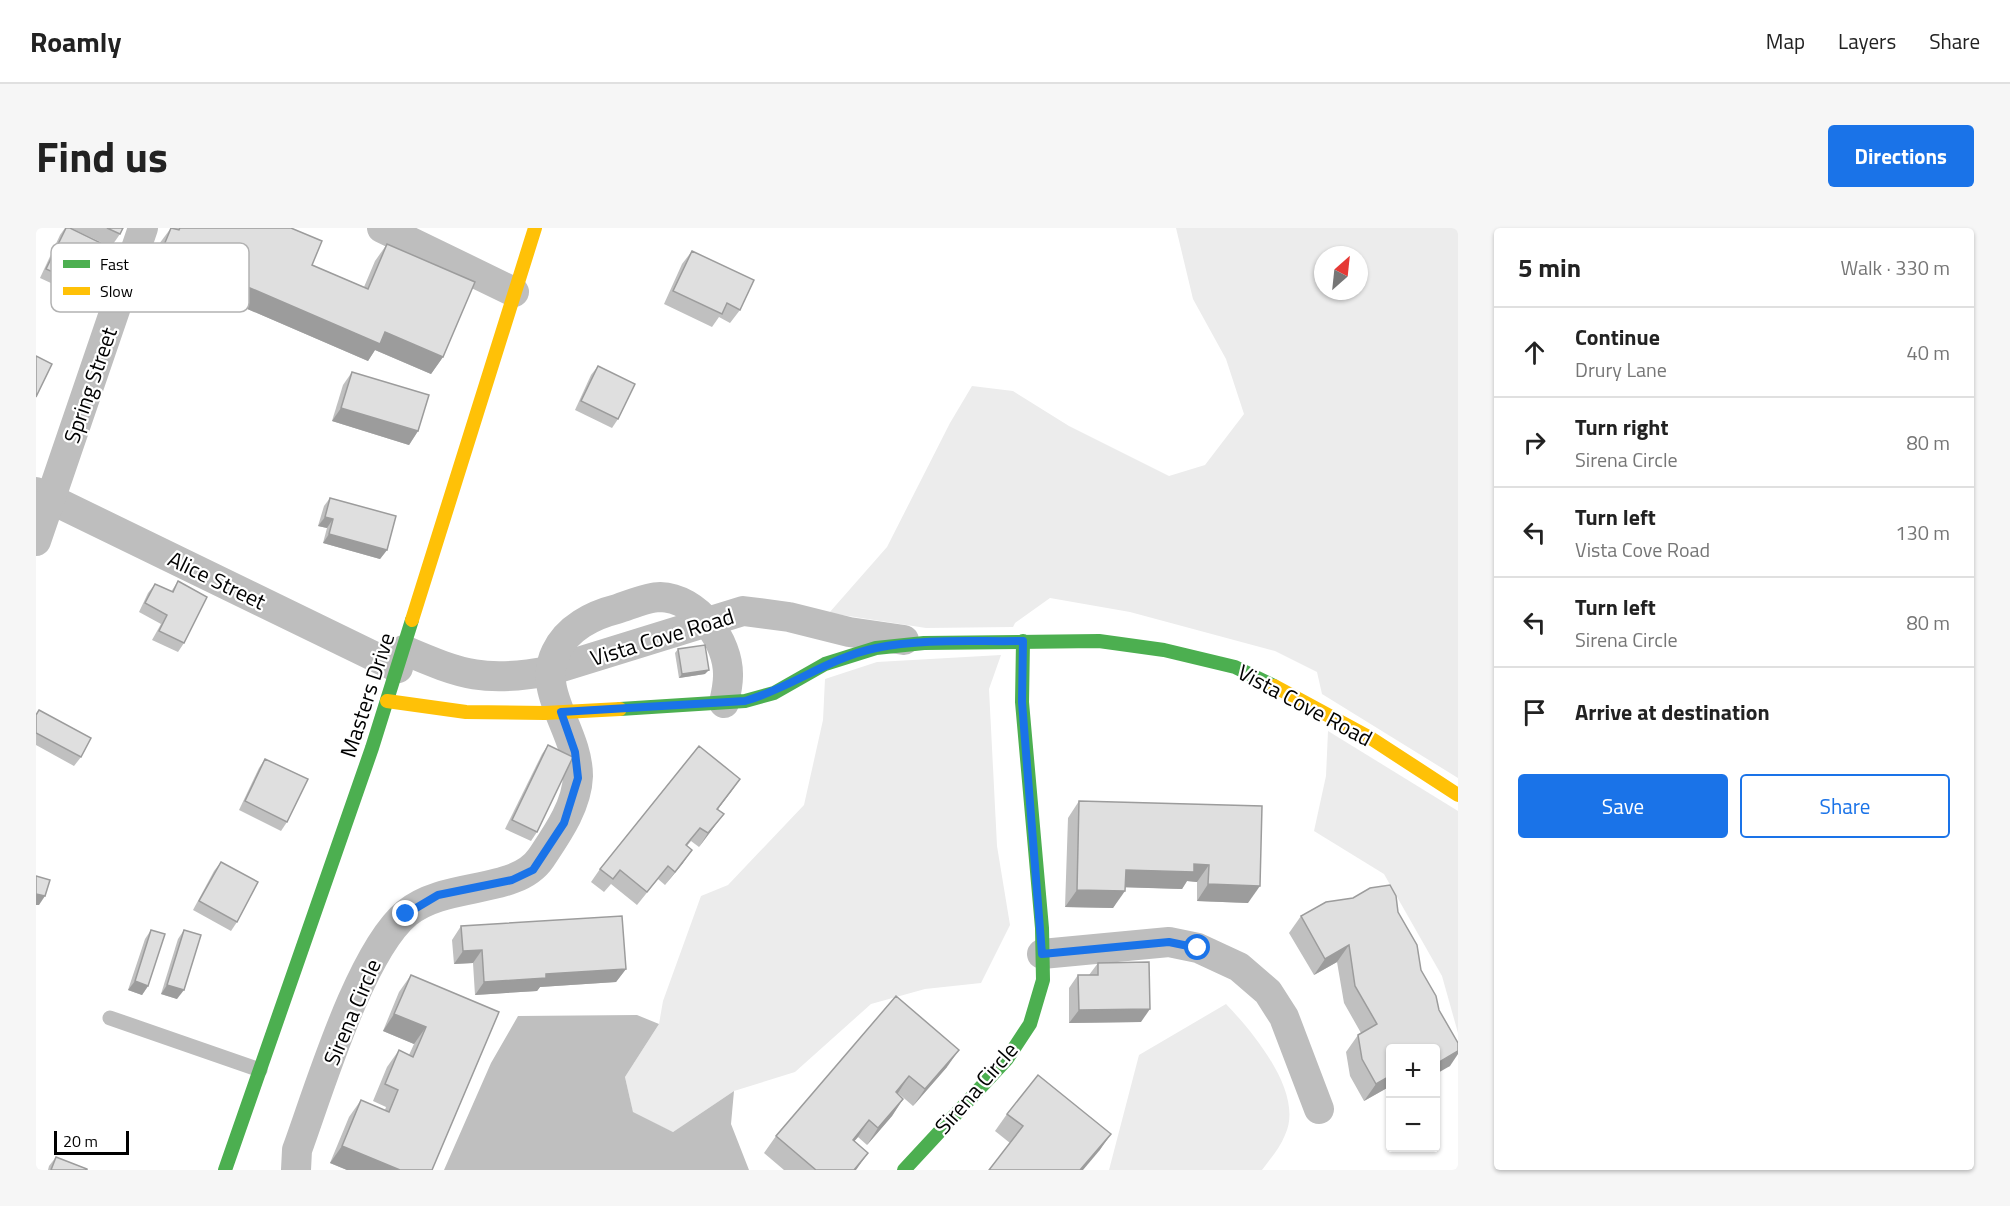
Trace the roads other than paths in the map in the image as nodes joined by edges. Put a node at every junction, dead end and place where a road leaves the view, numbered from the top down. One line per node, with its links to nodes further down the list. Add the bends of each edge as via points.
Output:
1 (143, 228): 4 (street, Spring Street)
2 (382, 228): 5 (street)
3 (535, 228): 5 (street, Masters Drive)
4 (137, 243)
5 (514, 292): 12 (street, Masters Drive)
6 (112, 312): 7 (street, Spring Street)
7 (43, 495): 8 (street, Spring Street); 12 (street, Alice Street)
8 (36, 541)
9 (706, 622): 11 (street, Vista Cove Road, via 743,611); 13 (street, Vista Cove Road); 13 (street, via 682,602 659,597 609,610 582,622 556,650); 15 (street, via 721,642 728,675)
10 (1023, 641): 11 (street, Vista Cove Road); 17 (street, Vista Cove Road, via 1120,644 1235,667 1372,739); 18 (street, Sirena Circle, via 1022,702)
11 (924, 643): 15 (street, Vista Cove Road, via 876,648 825,664 774,693)
12 (401, 659): 13 (street, Vista Cove Road, via 485,678); 14 (street, Masters Drive)
13 (549, 671): 16 (street, Sirena Circle, via 551,694)
14 (387, 701): 16 (street, Vista Cove Road, via 466,712); 20 (street, Masters Drive)
15 (724, 703): 16 (street, Vista Cove Road)
16 (561, 712): 23 (street, Sirena Circle, via 575,752 578,778 564,823 533,870 512,880 438,895 406,914 380,947 354,998 297,1150)
17 (1458, 795)
18 (1042, 954): 21 (street, via 1169,942 1198,948 1239,968 1268,992 1284,1017); 24 (street, Sirena Circle, via 1043,980 1030,1024 1007,1059)
19 (110, 1018): 20 (lane)
20 (260, 1070): 22 (street, Masters Drive)
21 (1320, 1109)
22 (225, 1170)
23 (296, 1170)
24 (904, 1170)

